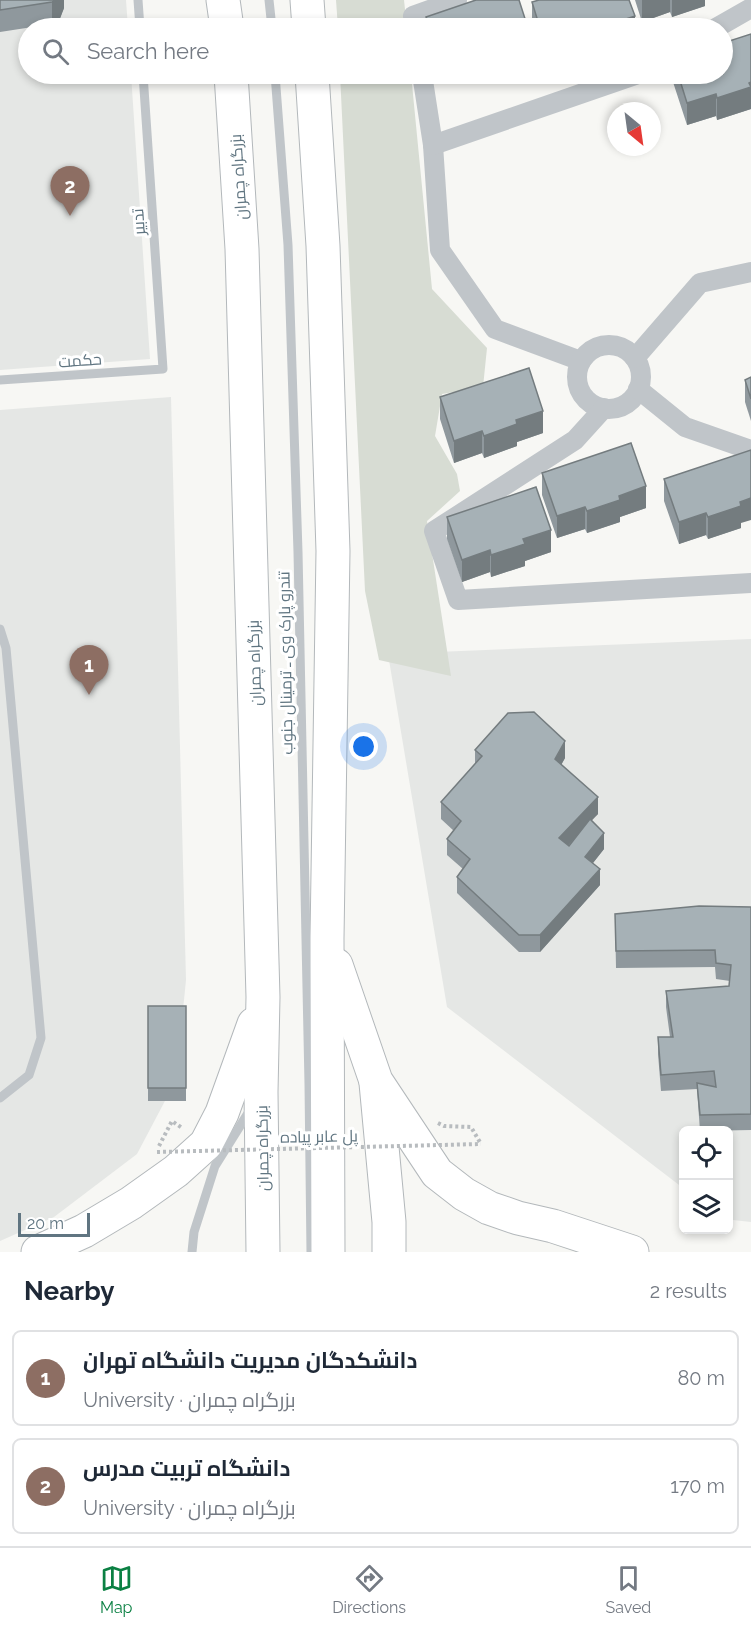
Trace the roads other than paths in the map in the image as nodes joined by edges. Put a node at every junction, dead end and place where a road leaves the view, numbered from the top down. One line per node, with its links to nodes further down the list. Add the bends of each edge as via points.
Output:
1 (138, 0): 8 (lane)
2 (223, 0): 9 (highway)
3 (268, 0): 10 (lane)
4 (307, 0): 11 (highway)
5 (457, 0): 7 (street)
6 (751, 8): 12 (street)
7 (415, 15)
8 (139, 18)
9 (226, 18)
10 (271, 18)
11 (308, 18)
12 (733, 18)
13 (144, 84): 23 (lane, تدبیر)
14 (232, 84): 31 (highway, بزرگراه چمران, via 242,260)
15 (276, 84): 39 (lane, تندرو پارک وی ـ ترمینال جنوب, via 288,245 298,552)
16 (313, 84): 30 (highway, via 333,551)
17 (424, 84): 19 (street)
18 (609, 84): 19 (street)
19 (433, 145): 22 (street, via 440,250 495,329)
20 (751, 272): 21 (street, via 700,283)
21 (635, 358): 22 (street, via 627,350 606,345 596,347); 25 (street, via 639,368)
22 (580, 361): 26 (street, via 580,391 594,405)
23 (163, 369): 24 (lane, حکمت)
24 (0, 380)
25 (638, 389): 26 (street, via 624,405); 27 (street, via 685,427)
26 (604, 408): 28 (street, via 575,441 434,531 458,600)
27 (751, 450)
28 (751, 583)
29 (0, 629): 34 (lane, via 6,648 41,1038 29,1075)
30 (327, 938): 32 (highway); 40 (highway)
31 (263, 997): 33 (highway, بزرگراه چمران); 36 (highway, via 222,1113 206,1144 130,1203 84,1231)
32 (376, 1081): 35 (highway, via 437,1173 489,1208); 41 (highway)
33 (261, 1092): 37 (lane, via 215,1166 194,1232); 38 (highway, بزرگراه چمران)
34 (0, 1098)
35 (553, 1226): 42 (highway); 43 (highway)
36 (38, 1252)
37 (192, 1252)
38 (263, 1252)
39 (310, 1252)
40 (328, 1252)
41 (389, 1252)
42 (571, 1252)
43 (632, 1252)

